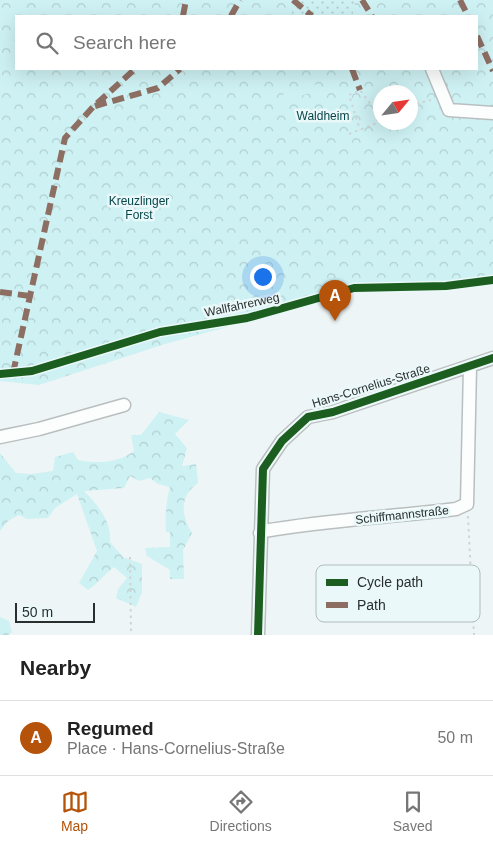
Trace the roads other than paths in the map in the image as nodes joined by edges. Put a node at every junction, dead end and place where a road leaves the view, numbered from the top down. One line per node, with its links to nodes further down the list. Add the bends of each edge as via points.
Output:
1 (432, 70): 2 (street, via 449,110)
2 (493, 113)
3 (493, 358): 4 (street, Hans-Cornelius-Straße)
4 (470, 367): 7 (street, Hans-Cornelius-Straße, via 333,412 308,417 282,441 264,469); 7 (street, Schiffmannstraße, via 467,504 456,509 315,522)
5 (124, 405): 6 (street, via 39,429)
6 (0, 436)
7 (260, 533): 8 (street, Hans-Cornelius-Straße)
8 (258, 635)

